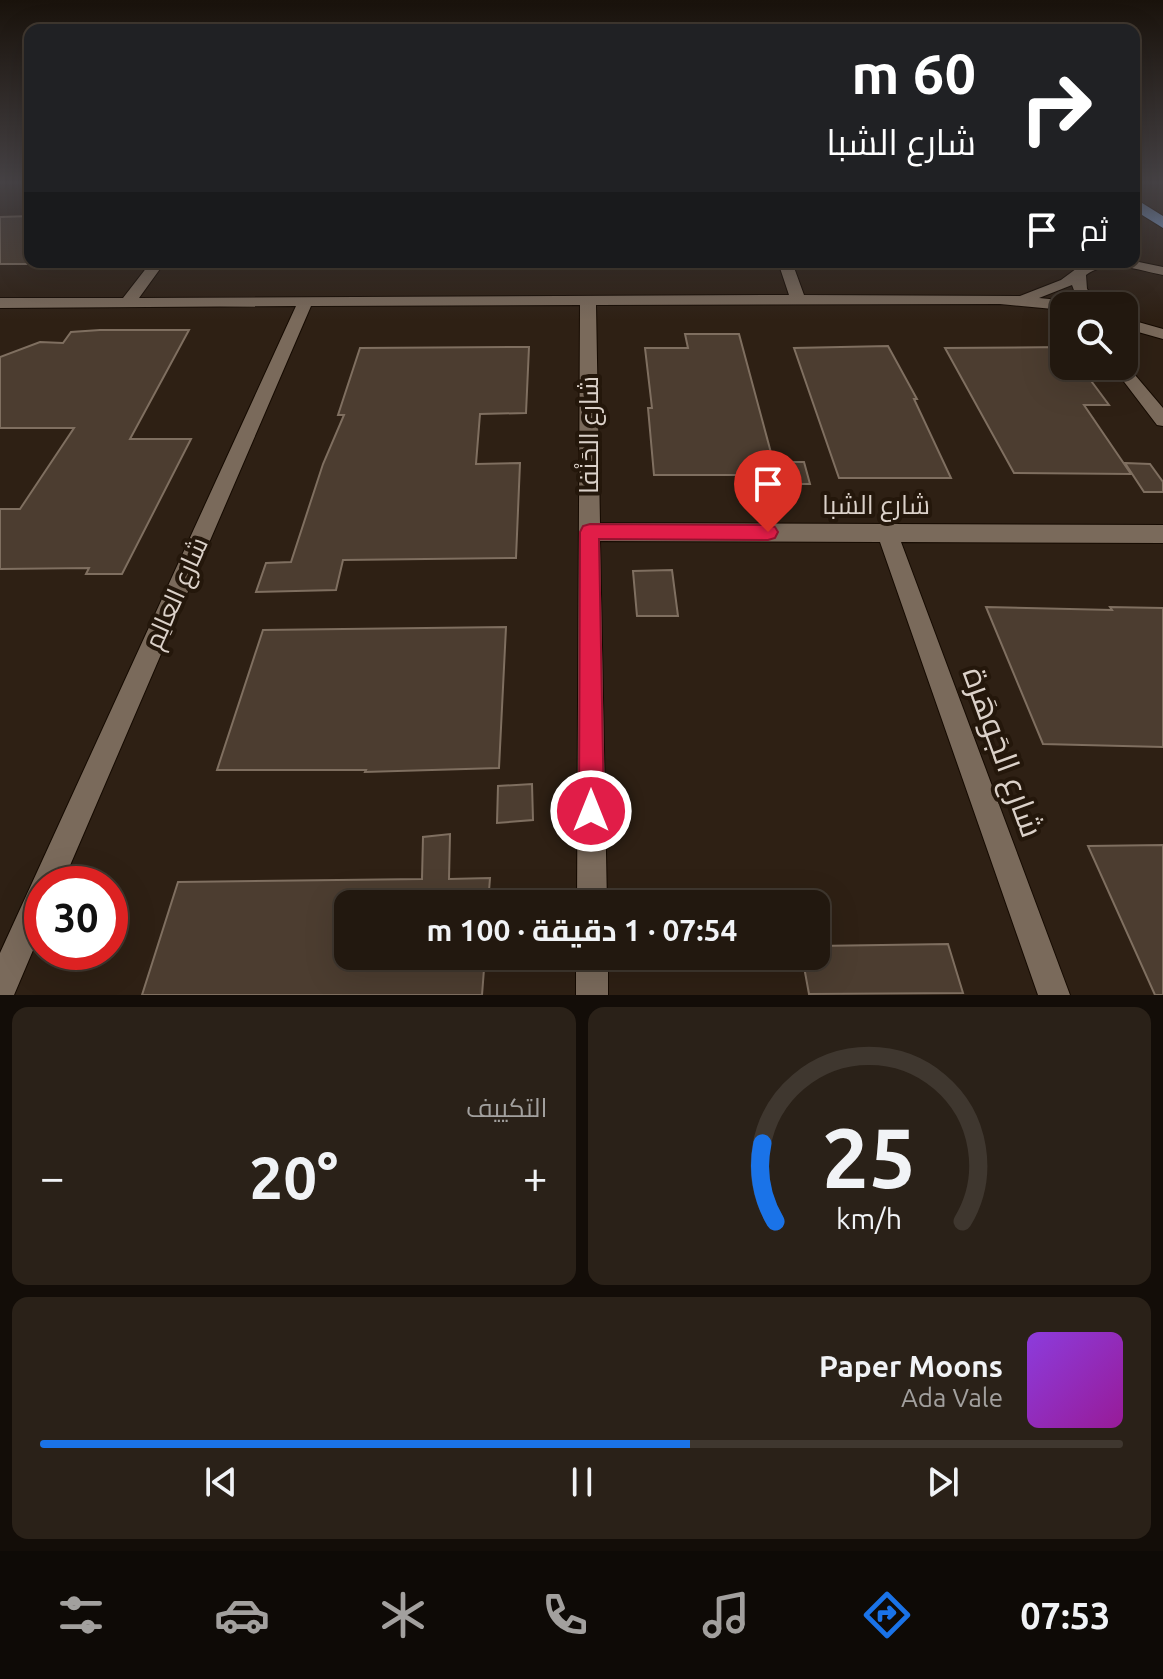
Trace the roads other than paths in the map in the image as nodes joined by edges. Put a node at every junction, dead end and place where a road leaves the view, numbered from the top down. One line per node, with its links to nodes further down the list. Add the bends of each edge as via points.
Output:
1 (1140, 252): 6 (street)
2 (1140, 266): 6 (street)
3 (154, 268): 13 (street)
4 (787, 268): 12 (street)
5 (1088, 268): 7 (street)
6 (1163, 270)
7 (1079, 276): 8 (street); 9 (street)
8 (1082, 292)
9 (1019, 300): 12 (street); 15 (street)
10 (306, 301): 11 (street); 13 (street); 24 (street, شارع العالِم)
11 (588, 301): 12 (street); 21 (street, شارع الحَنْفا)
12 (799, 301)
13 (128, 302): 14 (street)
14 (8, 303): 16 (street)
15 (1050, 304)
16 (0, 317)
17 (1138, 327): 18 (street)
18 (1160, 334)
19 (1131, 380): 20 (street)
20 (1163, 420)
21 (590, 532): 22 (street, شارع الشبا); 25 (street, شارع الحَنْفا)
22 (887, 533): 23 (street, شارع الشبا); 30 (street, شارع الجَوهَرة)
23 (1163, 534)
24 (55, 866)
25 (592, 890)
26 (24, 935): 28 (street)
27 (592, 970): 29 (street)
28 (0, 989)
29 (592, 995)
30 (1054, 995)

